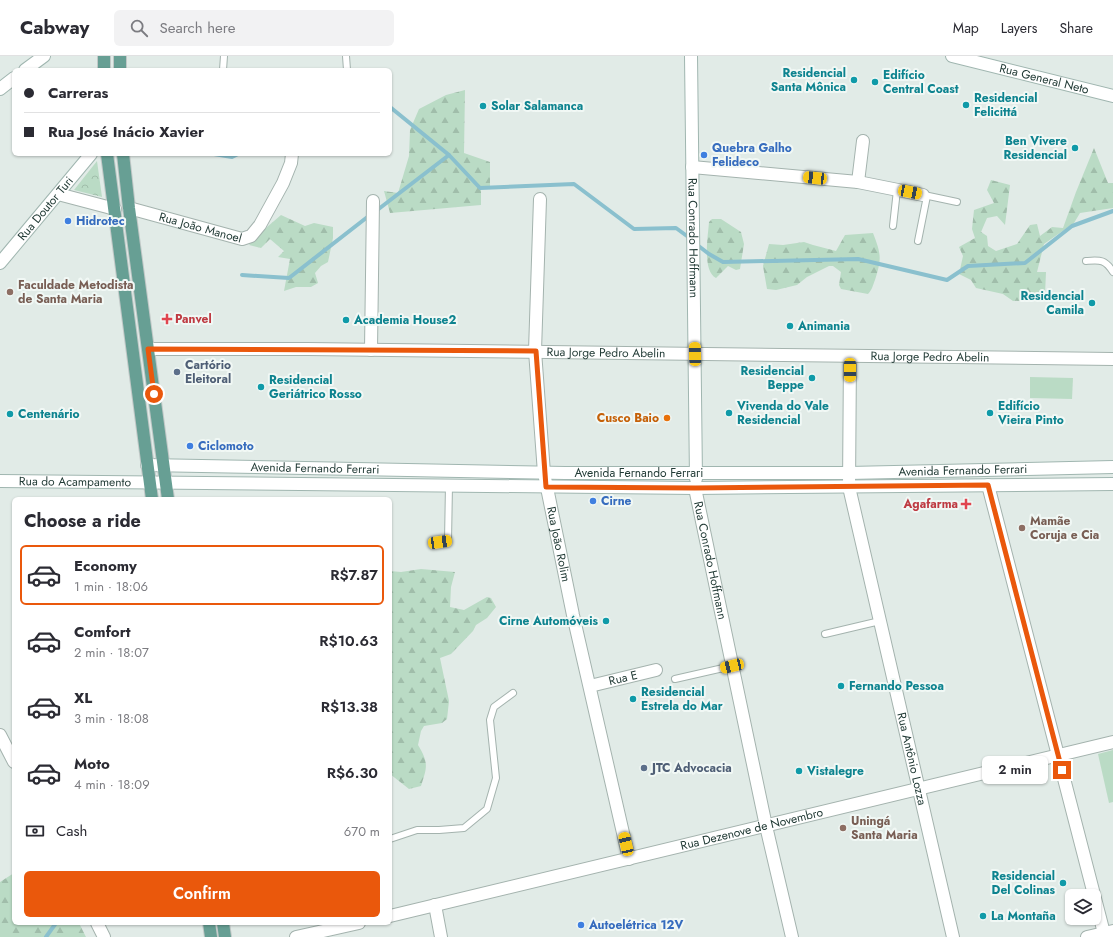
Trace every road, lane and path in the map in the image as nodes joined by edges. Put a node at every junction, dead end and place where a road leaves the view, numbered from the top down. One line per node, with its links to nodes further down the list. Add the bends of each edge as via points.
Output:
1 (44, 56): 8 (street)
2 (104, 56): 9 (main road)
3 (120, 56): 10 (main road)
4 (224, 56): 11 (lane)
5 (346, 56): 12 (lane)
6 (691, 56): 21 (street, Rua Conrado Hoffmann)
7 (958, 57): 15 (street, Rua General Neto)
8 (28, 68)
9 (104, 68)
10 (120, 68)
11 (223, 68)
12 (347, 68)
13 (12, 79): 14 (street)
14 (0, 88)
15 (1113, 96)
16 (863, 140): 22 (street)
17 (89, 156): 24 (street, Rua Doutor Turi)
18 (108, 156): 30 (main road)
19 (123, 156): 29 (main road)
20 (292, 156): 29 (street, Rua João Manoel, via 283,183 260,225 251,236 242,240)
21 (692, 167): 22 (street); 40 (street, Rua Conrado Hoffmann)
22 (858, 182): 23 (street)
23 (897, 190): 25 (street); 31 (lane)
24 (58, 194): 30 (street); 34 (street, Rua Doutor Turi)
25 (925, 196): 28 (lane); 32 (lane)
26 (540, 199): 38 (street, Rua João Rolim)
27 (373, 201): 37 (street)
28 (957, 202)
29 (129, 208): 36 (main road)
30 (115, 209): 43 (main road)
31 (892, 226)
32 (918, 241)
33 (1086, 261): 35 (lane, via 1100,260 1108,263)
34 (0, 263)
35 (1113, 272)
36 (148, 349): 37 (street, Rua Jorge Pedro Abelin); 44 (main road)
37 (371, 350): 38 (street, Rua Jorge Pedro Abelin)
38 (536, 351): 40 (street, Rua Jorge Pedro Abelin); 47 (street, Rua João Rolim)
39 (1113, 353): 42 (lane)
40 (695, 354): 41 (street, Rua Jorge Pedro Abelin); 46 (street, Rua Conrado Hoffmann)
41 (850, 356): 42 (street, Rua Jorge Pedro Abelin); 48 (street)
42 (1113, 359)
43 (148, 465): 44 (street, Avenida Fernando Ferrari); 50 (main road)
44 (164, 466): 47 (street, Avenida Fernando Ferrari); 51 (main road)
45 (1113, 467): 48 (street, Avenida Fernando Ferrari)
46 (696, 472): 47 (street, Avenida Fernando Ferrari); 48 (street, Avenida Fernando Ferrari); 57 (street, Rua Conrado Hoffmann)
47 (544, 473): 55 (street, Rua João Rolim)
48 (849, 473): 56 (street, Rua Antônio Lozza)
49 (0, 481): 50 (street, Rua do Acampamento)
50 (150, 482): 51 (street, Rua do Acampamento); 58 (main road)
51 (166, 482): 53 (street, Avenida Fernando Ferrari); 59 (main road)
52 (1113, 484): 54 (street, Avenida Fernando Ferrari)
53 (449, 485): 55 (street, Avenida Fernando Ferrari); 60 (lane, via 448,541)
54 (988, 485): 56 (street, Avenida Fernando Ferrari); 70 (street)
55 (546, 487): 57 (street, Avenida Fernando Ferrari); 66 (street, Rua João Rolim)
56 (849, 487): 57 (street, Avenida Fernando Ferrari); 61 (street, Rua Antônio Lozza)
57 (695, 488): 63 (street, Rua Conrado Hoffmann)
58 (152, 497)
59 (168, 497)
60 (432, 543)
61 (880, 621): 62 (lane); 72 (street, Rua Antônio Lozza)
62 (825, 634)
63 (732, 666): 65 (lane); 73 (street, Rua Conrado Hoffmann)
64 (656, 670): 66 (street, Rua E)
65 (675, 679)
66 (590, 686): 75 (street, Rua João Rolim)
67 (513, 693): 74 (lane, via 494,707 490,720 496,778 487,809 464,828 417,830)
68 (0, 735): 71 (street)
69 (1113, 742): 70 (street, Rua Dezenove de Novembro)
70 (1058, 756): 72 (street, Rua Dezenove de Novembro); 82 (street)
71 (12, 758)
72 (919, 789): 73 (street, Rua Dezenove de Novembro); 89 (street, Rua Antônio Lozza)
73 (766, 826): 75 (street, Rua Dezenove de Novembro); 88 (street, Rua Conrado Hoffmann)
74 (392, 838)
75 (629, 858): 76 (street, Rua Dezenove de Novembro)
76 (435, 905): 77 (street, Rua Dezenove de Novembro); 87 (street)
77 (392, 916)
78 (98, 925): 83 (street)
79 (209, 925): 84 (main road)
80 (223, 925): 85 (main road)
81 (350, 925): 86 (street)
82 (1107, 934): 90 (street)
83 (104, 937)
84 (211, 937)
85 (225, 937)
86 (296, 937)
87 (441, 937)
88 (792, 937)
89 (953, 937)
90 (1087, 937)

